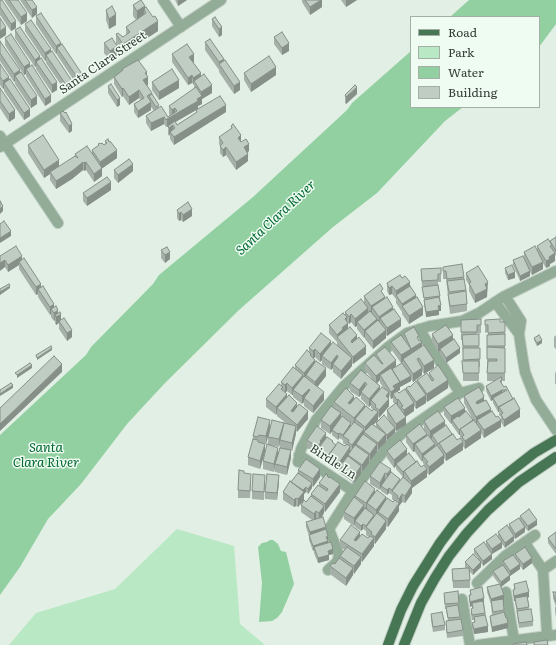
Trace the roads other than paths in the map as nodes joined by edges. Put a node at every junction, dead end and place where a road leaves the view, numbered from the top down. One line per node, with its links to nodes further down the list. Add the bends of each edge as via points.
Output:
1 (163, 0): 3 (street)
2 (222, 0): 3 (street, Santa Clara Street)
3 (181, 27): 4 (street, Santa Clara Street)
4 (2, 142): 5 (street)
5 (58, 223)
6 (556, 271): 7 (street)
7 (505, 296): 8 (street); 10 (street, via 521,321)
8 (495, 302): 9 (street, via 462,321); 10 (street)
9 (419, 329): 12 (street); 16 (street, Birdle Ln, via 407,333 388,347 344,386 316,420 298,458)
10 (519, 334): 13 (street, via 525,372 530,385 536,400)
11 (478, 388): 12 (street)
12 (460, 393): 16 (street, via 390,444)
13 (556, 430)
14 (556, 440): 27 (main road, via 497,481 456,523 413,586)
15 (556, 457): 28 (main road, via 519,482 467,533 435,578 421,603)
16 (353, 491): 20 (street, via 329,529 339,555 337,562)
17 (534, 535): 18 (street)
18 (525, 543): 21 (street); 22 (street, via 499,561)
19 (556, 561): 21 (street)
20 (328, 570)
21 (543, 570): 25 (street)
22 (477, 583)
23 (506, 592): 26 (street)
24 (462, 599): 29 (street)
25 (552, 638): 26 (street)
26 (509, 642): 30 (street)
27 (388, 645)
28 (404, 645)
29 (470, 645)
30 (478, 645)

